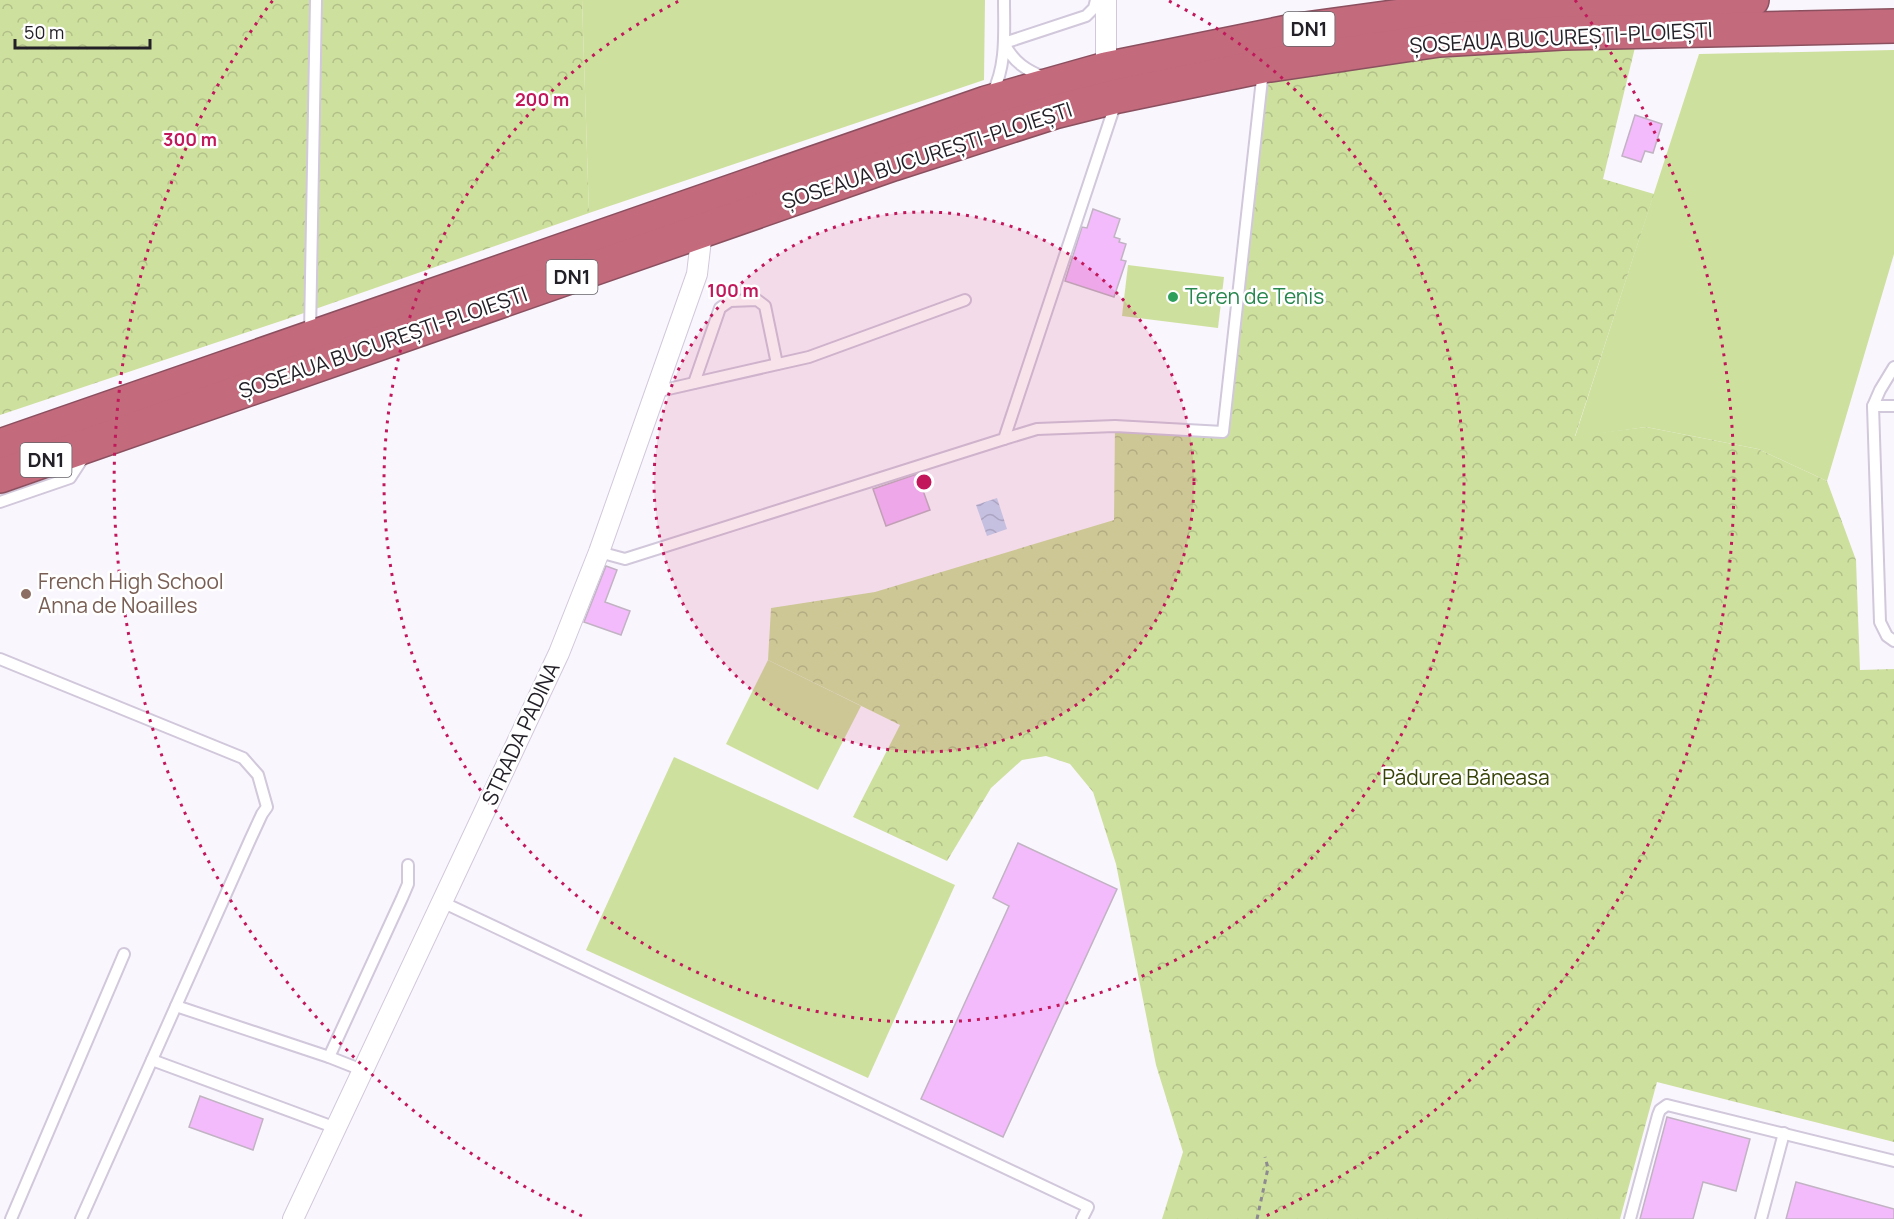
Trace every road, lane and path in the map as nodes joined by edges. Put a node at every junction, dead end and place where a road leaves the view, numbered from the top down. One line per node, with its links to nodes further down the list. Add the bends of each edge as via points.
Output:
1 (316, 0): 14 (lane)
2 (1004, 0): 7 (lane)
3 (1096, 0): 7 (lane, via 1086,16)
4 (1106, 0): 10 (street)
5 (1752, 0): 10 (highway, ȘOSEAUA BUCUREȘTI-PLOIEȘTI / DN1, via 1438,11 1298,30)
6 (1894, 26): 8 (highway, ȘOSEAUA BUCUREȘTI-PLOIEȘTI / DN1, via 1562,33 1450,40)
7 (1004, 43): 9 (lane, via 1023,67); 11 (lane, via 997,83)
8 (1263, 66): 10 (highway, ȘOSEAUA BUCUREȘTI-PLOIEȘTI / DN1); 21 (lane, via 1223,432 1115,426 1037,429)
9 (1057, 81): 10 (highway, ȘOSEAUA BUCUREȘTI-PLOIEȘTI / DN1); 11 (highway, ȘOSEAUA BUCUREȘTI-PLOIEȘTI / DN1)
10 (1112, 83): 12 (highway, ȘOSEAUA BUCUREȘTI-PLOIEȘTI / DN1, via 1054,112); 21 (lane)
11 (986, 103): 14 (highway, ȘOSEAUA BUCUREȘTI-PLOIEȘTI / DN1)
12 (702, 231): 18 (street, STRADA PADINA, via 697,274); 22 (highway, ȘOSEAUA BUCUREȘTI-PLOIEȘTI / DN1)
13 (965, 300): 15 (lane, via 809,357)
14 (310, 339): 23 (highway, ȘOSEAUA BUCUREȘTI-PLOIEȘTI / DN1)
15 (777, 364): 17 (lane); 17 (lane, via 765,306 757,300 730,301 720,308)
16 (1894, 368): 19 (lane)
17 (694, 383): 18 (lane)
18 (655, 392): 26 (street, STRADA PADINA)
19 (1874, 406): 20 (lane); 27 (lane, via 1880,622)
20 (1894, 406)
21 (1004, 439): 26 (lane, via 625,559)
22 (92, 444): 24 (highway, ȘOSEAUA BUCUREȘTI-PLOIEȘTI / DN1); 25 (lane, via 70,478)
23 (0, 446)
24 (0, 476)
25 (0, 502)
26 (598, 552): 30 (street, STRADA PADINA, via 559,653)
27 (1894, 641)
28 (0, 659): 32 (lane, via 243,758 258,775 267,807)
29 (408, 865): 33 (lane, via 408,884)
30 (442, 902): 35 (street, STRADA PADINA); 43 (lane, via 1088,1207)
31 (124, 954): 40 (lane)
32 (176, 1006): 33 (lane); 34 (lane)
33 (329, 1057): 35 (lane)
34 (152, 1060): 36 (lane); 41 (lane)
35 (362, 1070): 36 (street, STRADA PADINA)
36 (336, 1128): 42 (street, STRADA PADINA)
37 (1785, 1133): 39 (lane); 45 (lane, via 1663,1106); 46 (lane)
38 (1265, 1157): 44 (path, via 1269,1168)
39 (1894, 1161)
40 (11, 1219)
41 (81, 1219)
42 (293, 1219)
43 (1082, 1219)
44 (1257, 1219)
45 (1630, 1219)
46 (1761, 1219)

